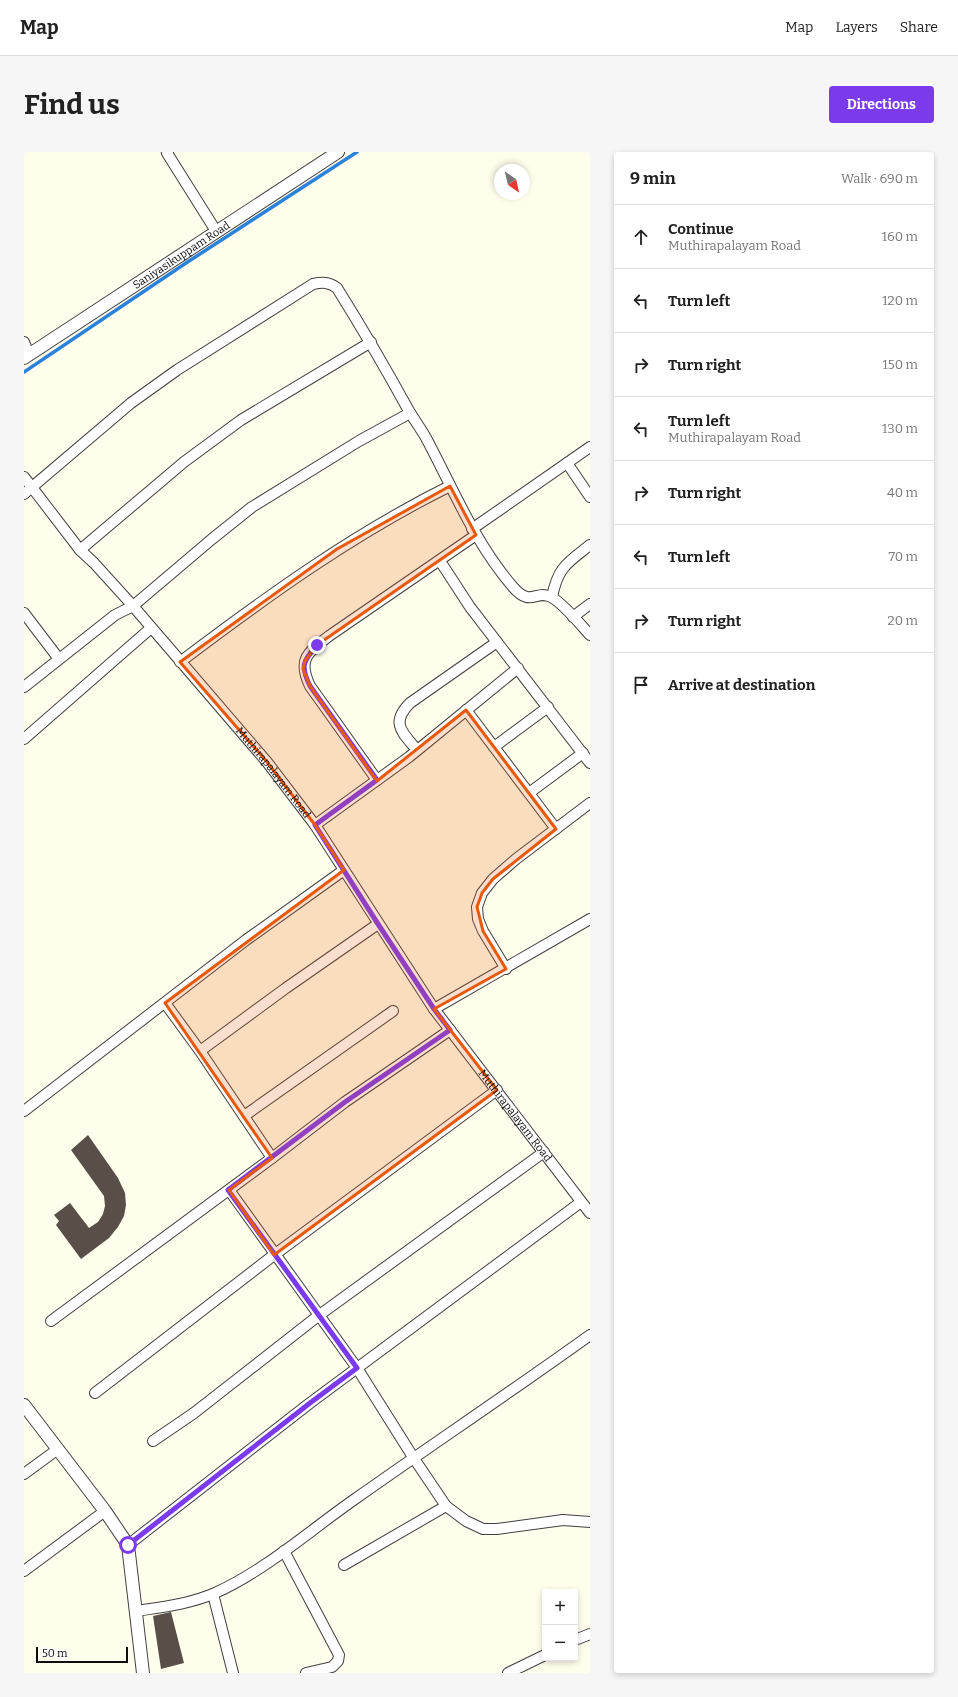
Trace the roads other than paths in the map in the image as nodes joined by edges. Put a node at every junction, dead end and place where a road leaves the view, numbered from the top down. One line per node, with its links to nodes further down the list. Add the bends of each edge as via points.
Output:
1 (168, 152): 3 (street)
2 (338, 152): 3 (street, Saniyasikuppam Road)
3 (216, 231): 6 (street, Saniyasikuppam Road)
4 (24, 342): 6 (street)
5 (371, 342): 7 (street); 12 (street, via 337,288 330,283 313,284 171,374 131,403); 16 (street, via 241,420 184,462)
6 (26, 357)
7 (410, 413): 11 (street); 20 (street, via 252,506)
8 (590, 447): 9 (street)
9 (567, 463): 13 (street); 14 (street)
10 (24, 477): 12 (street, Muthirapalayam Road)
11 (450, 486): 14 (street); 27 (street, via 337,549 251,608)
12 (28, 491): 16 (street, Muthirapalayam Road)
13 (590, 497)
14 (474, 532): 17 (street); 18 (street, via 519,593 530,598 542,595)
15 (590, 545): 18 (street, via 562,569 555,580)
16 (80, 550): 20 (street, Muthirapalayam Road)
17 (440, 560): 25 (street, via 470,607); 37 (street, via 329,636 317,645 304,661 303,669 310,686)
18 (552, 597): 22 (street)
19 (590, 604): 22 (street)
20 (133, 606): 23 (street, Muthirapalayam Road); 26 (street, via 115,615)
21 (24, 613): 26 (street)
22 (573, 617): 24 (street)
23 (151, 628): 27 (street, Muthirapalayam Road); 32 (street)
24 (590, 634)
25 (497, 642): 28 (street); 34 (street, via 403,710 399,724)
26 (59, 659): 29 (street)
27 (180, 662): 40 (street, Muthirapalayam Road, via 267,762)
28 (518, 668): 30 (street); 31 (street)
29 (24, 687)
30 (548, 707): 33 (street); 35 (street)
31 (466, 710): 33 (street); 34 (street)
32 (24, 739)
33 (494, 747): 38 (street)
34 (417, 750): 37 (street)
35 (583, 753): 36 (street); 38 (street)
36 (590, 763)
37 (377, 780): 40 (street)
38 (529, 793): 41 (street)
39 (590, 803): 41 (street)
40 (315, 825): 42 (street, Muthirapalayam Road)
41 (556, 829): 45 (street, via 493,879 482,893 477,907 478,919)
42 (344, 870): 44 (street, Muthirapalayam Road); 46 (street, via 246,940)
43 (590, 919): 45 (street)
44 (378, 924): 47 (street, Muthirapalayam Road); 50 (street)
45 (506, 968): 47 (street)
46 (165, 1003): 50 (street); 52 (street)
47 (434, 1009): 49 (street, Muthirapalayam Road)
48 (393, 1011): 53 (street)
49 (450, 1030): 51 (street, Muthirapalayam Road); 55 (street, via 345,1102)
50 (200, 1051): 53 (street)
51 (497, 1090): 54 (street, Muthirapalayam Road); 59 (street)
52 (24, 1111)
53 (244, 1116): 55 (street)
54 (544, 1152): 57 (street, Muthirapalayam Road); 60 (street)
55 (272, 1158): 56 (street)
56 (228, 1190): 59 (street); 61 (street)
57 (581, 1202): 58 (street, Muthirapalayam Road); 63 (street)
58 (590, 1213)
59 (274, 1255): 60 (street); 64 (street)
60 (318, 1316): 63 (street); 66 (street, via 194,1413)
61 (51, 1321)
62 (590, 1335): 68 (street)
63 (357, 1368): 68 (street); 73 (street)
64 (95, 1393)
65 (24, 1405): 67 (street)
66 (153, 1441)
67 (58, 1449): 69 (street); 71 (street)
68 (413, 1457): 70 (street); 74 (street)
69 (24, 1474)
70 (446, 1506): 72 (street, via 466,1521 483,1529 563,1520); 75 (street)
71 (105, 1511): 73 (street); 76 (street)
72 (590, 1522)
73 (128, 1545): 78 (street)
74 (284, 1551): 77 (street, via 231,1586); 84 (street, via 339,1655 338,1661 332,1667)
75 (344, 1565)
76 (24, 1572)
77 (212, 1594): 78 (street); 83 (street)
78 (136, 1612): 82 (street)
79 (590, 1634): 80 (street)
80 (578, 1639)
81 (542, 1656): 85 (street)
82 (143, 1673)
83 (233, 1673)
84 (306, 1673)
85 (508, 1673)

